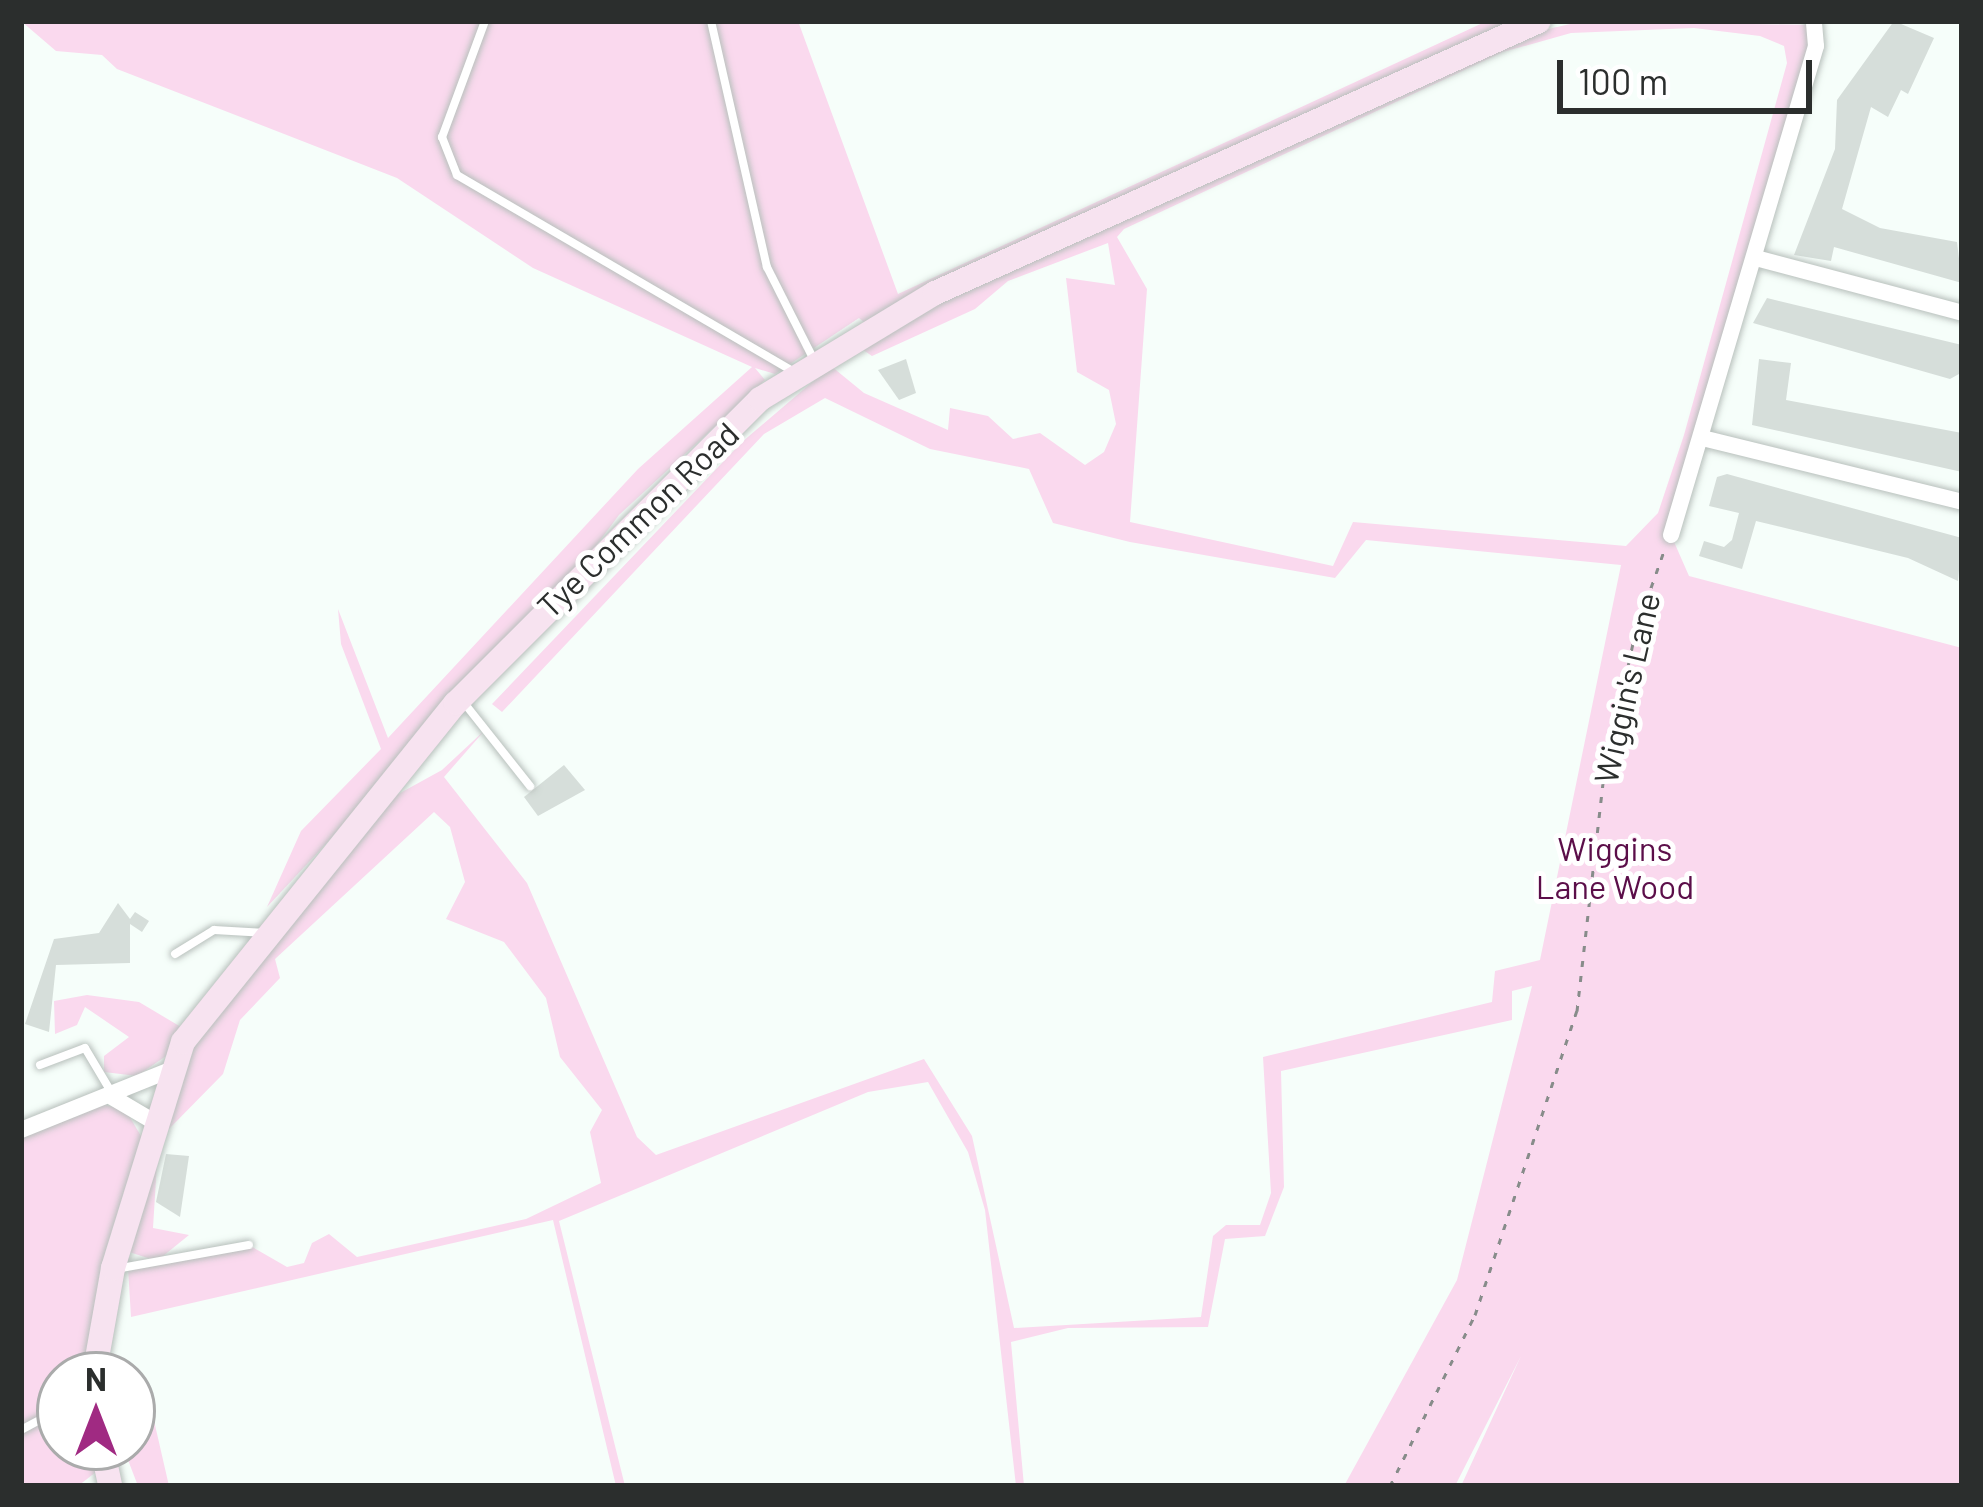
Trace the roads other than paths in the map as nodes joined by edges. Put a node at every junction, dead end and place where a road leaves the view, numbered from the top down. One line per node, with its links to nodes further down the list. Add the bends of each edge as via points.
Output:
1 (485, 21): 7 (lane, via 442,137 457,175)
2 (711, 21): 7 (lane, via 767,267)
3 (1539, 21): 7 (street, Tye Common Road, via 1046,240)
4 (1814, 21): 5 (street, via 1816,46)
5 (1756, 258): 6 (street); 8 (street)
6 (1962, 313)
7 (806, 367): 11 (street, Tye Common Road)
8 (1702, 438): 9 (street); 10 (street)
9 (1962, 502)
10 (1671, 536)
11 (460, 698): 12 (lane); 13 (street, Tye Common Road)
12 (530, 786)
13 (267, 933): 14 (lane, via 214,930); 16 (street, Tye Common Road)
14 (175, 954)
15 (40, 1065): 17 (lane, via 85,1048)
16 (170, 1070): 17 (street); 18 (street, Tye Common Road)
17 (112, 1097): 18 (street); 19 (street)
18 (156, 1123): 21 (street, Tye Common Road)
19 (21, 1130)
20 (249, 1245): 21 (lane)
21 (113, 1268): 22 (street, Tye Common Road)
22 (98, 1351)

